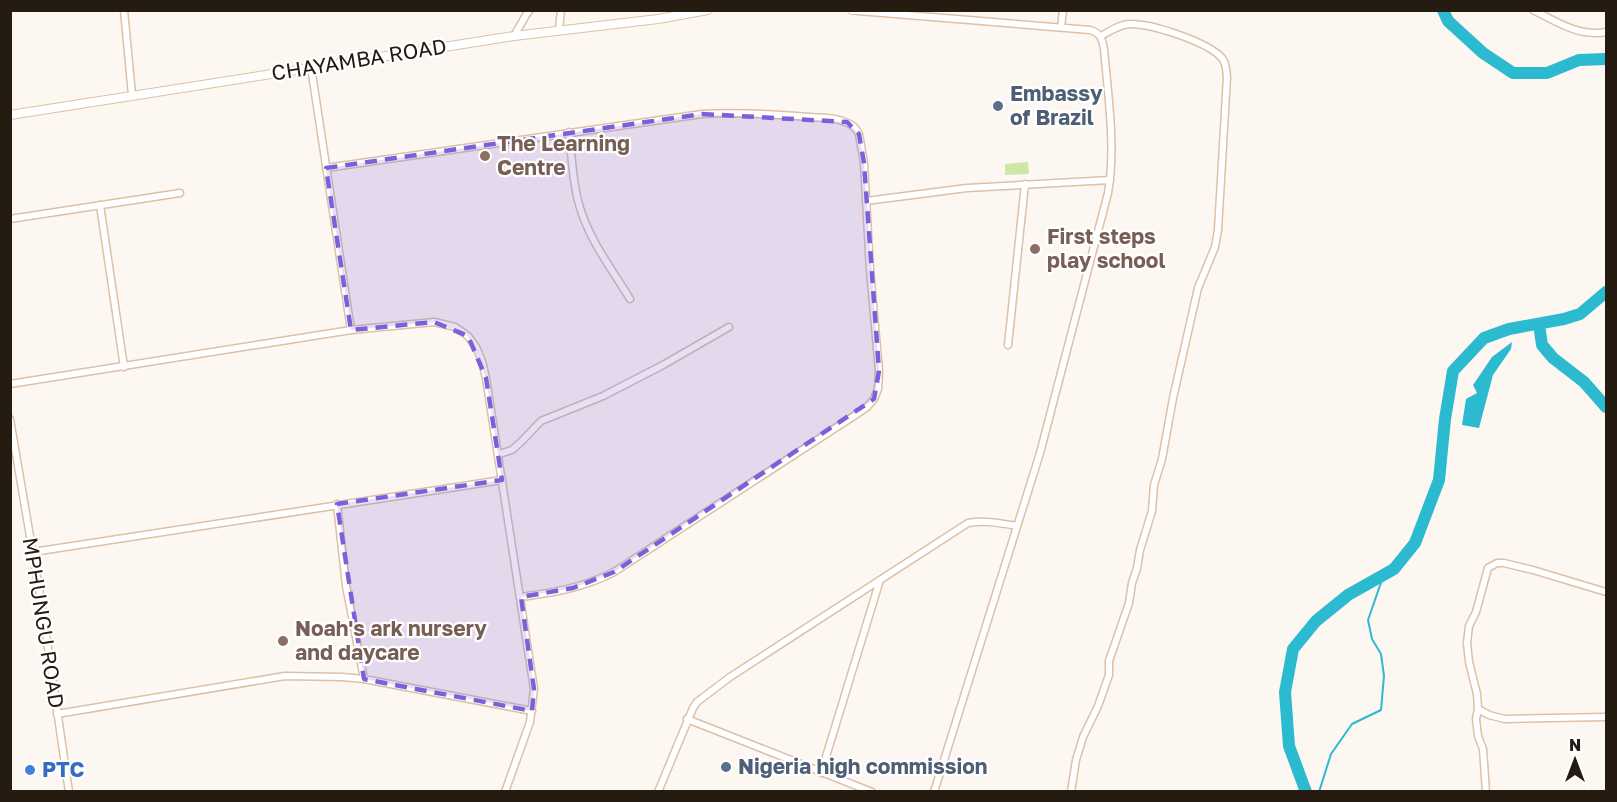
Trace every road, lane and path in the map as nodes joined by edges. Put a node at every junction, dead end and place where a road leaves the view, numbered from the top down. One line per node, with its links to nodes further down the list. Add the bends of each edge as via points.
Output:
1 (124, 10): 17 (street)
2 (530, 10): 14 (street)
3 (561, 10): 12 (street)
4 (708, 10): 9 (street, CHAYAMBA ROAD)
5 (852, 10): 8 (street)
6 (1063, 10): 11 (street)
7 (1533, 10): 13 (street, via 1569,29)
8 (858, 11): 11 (street)
9 (684, 13): 10 (street, CHAYAMBA ROAD)
10 (659, 15): 12 (street, CHAYAMBA ROAD)
11 (1061, 27): 15 (street, via 1090,30)
12 (559, 30): 14 (street, CHAYAMBA ROAD)
13 (1606, 32)
14 (514, 36): 16 (street, CHAYAMBA ROAD)
15 (1101, 36): 21 (street, via 1112,147); 54 (street, via 1131,24 1168,30 1220,56 1227,77 1215,247 1198,288 1129,603 1109,661 1109,675 1083,737)
16 (311, 67): 17 (street, CHAYAMBA ROAD); 20 (street)
17 (132, 95): 18 (street, CHAYAMBA ROAD)
18 (10, 115)
19 (569, 132): 20 (street); 24 (street, via 726,112 842,120 856,130 860,139); 27 (street, via 581,213 592,239)
20 (326, 168): 29 (street)
21 (1110, 180): 22 (street); 37 (street, via 1040,453)
22 (1025, 184): 24 (street); 30 (street)
23 (180, 193): 25 (street)
24 (866, 201): 41 (street, via 879,371 872,403 614,572 573,588)
25 (100, 205): 26 (street); 31 (street)
26 (10, 219)
27 (630, 299)
28 (729, 327): 34 (street, via 603,396 541,421 512,450)
29 (351, 330): 31 (street); 34 (street, via 434,322 455,327 468,336 482,361)
30 (1008, 345)
31 (124, 367): 32 (street)
32 (10, 384)
33 (10, 419): 38 (street, MPHUNGU ROAD)
34 (499, 454): 35 (street)
35 (502, 480): 36 (street); 41 (street)
36 (337, 504): 38 (street); 42 (street, via 346,586)
37 (1017, 526): 39 (street, via 994,521 968,523); 53 (street)
38 (33, 552): 45 (street, MPHUNGU ROAD)
39 (880, 579): 47 (street, via 730,677 697,702); 48 (street)
40 (1606, 592): 43 (street, via 1504,563 1488,568 1468,634)
41 (521, 597): 44 (street, via 534,689)
42 (364, 679): 44 (street); 45 (street, via 285,676)
43 (1478, 709): 46 (street, via 1505,719); 55 (street, via 1476,720)
44 (532, 711): 49 (street)
45 (57, 714): 50 (street, MPHUNGU ROAD)
46 (1606, 717)
47 (687, 719): 48 (street); 51 (street)
48 (821, 773): 52 (street)
49 (507, 791)
50 (69, 792)
51 (658, 792)
52 (872, 792)
53 (934, 792)
54 (1071, 792)
55 (1486, 792)

